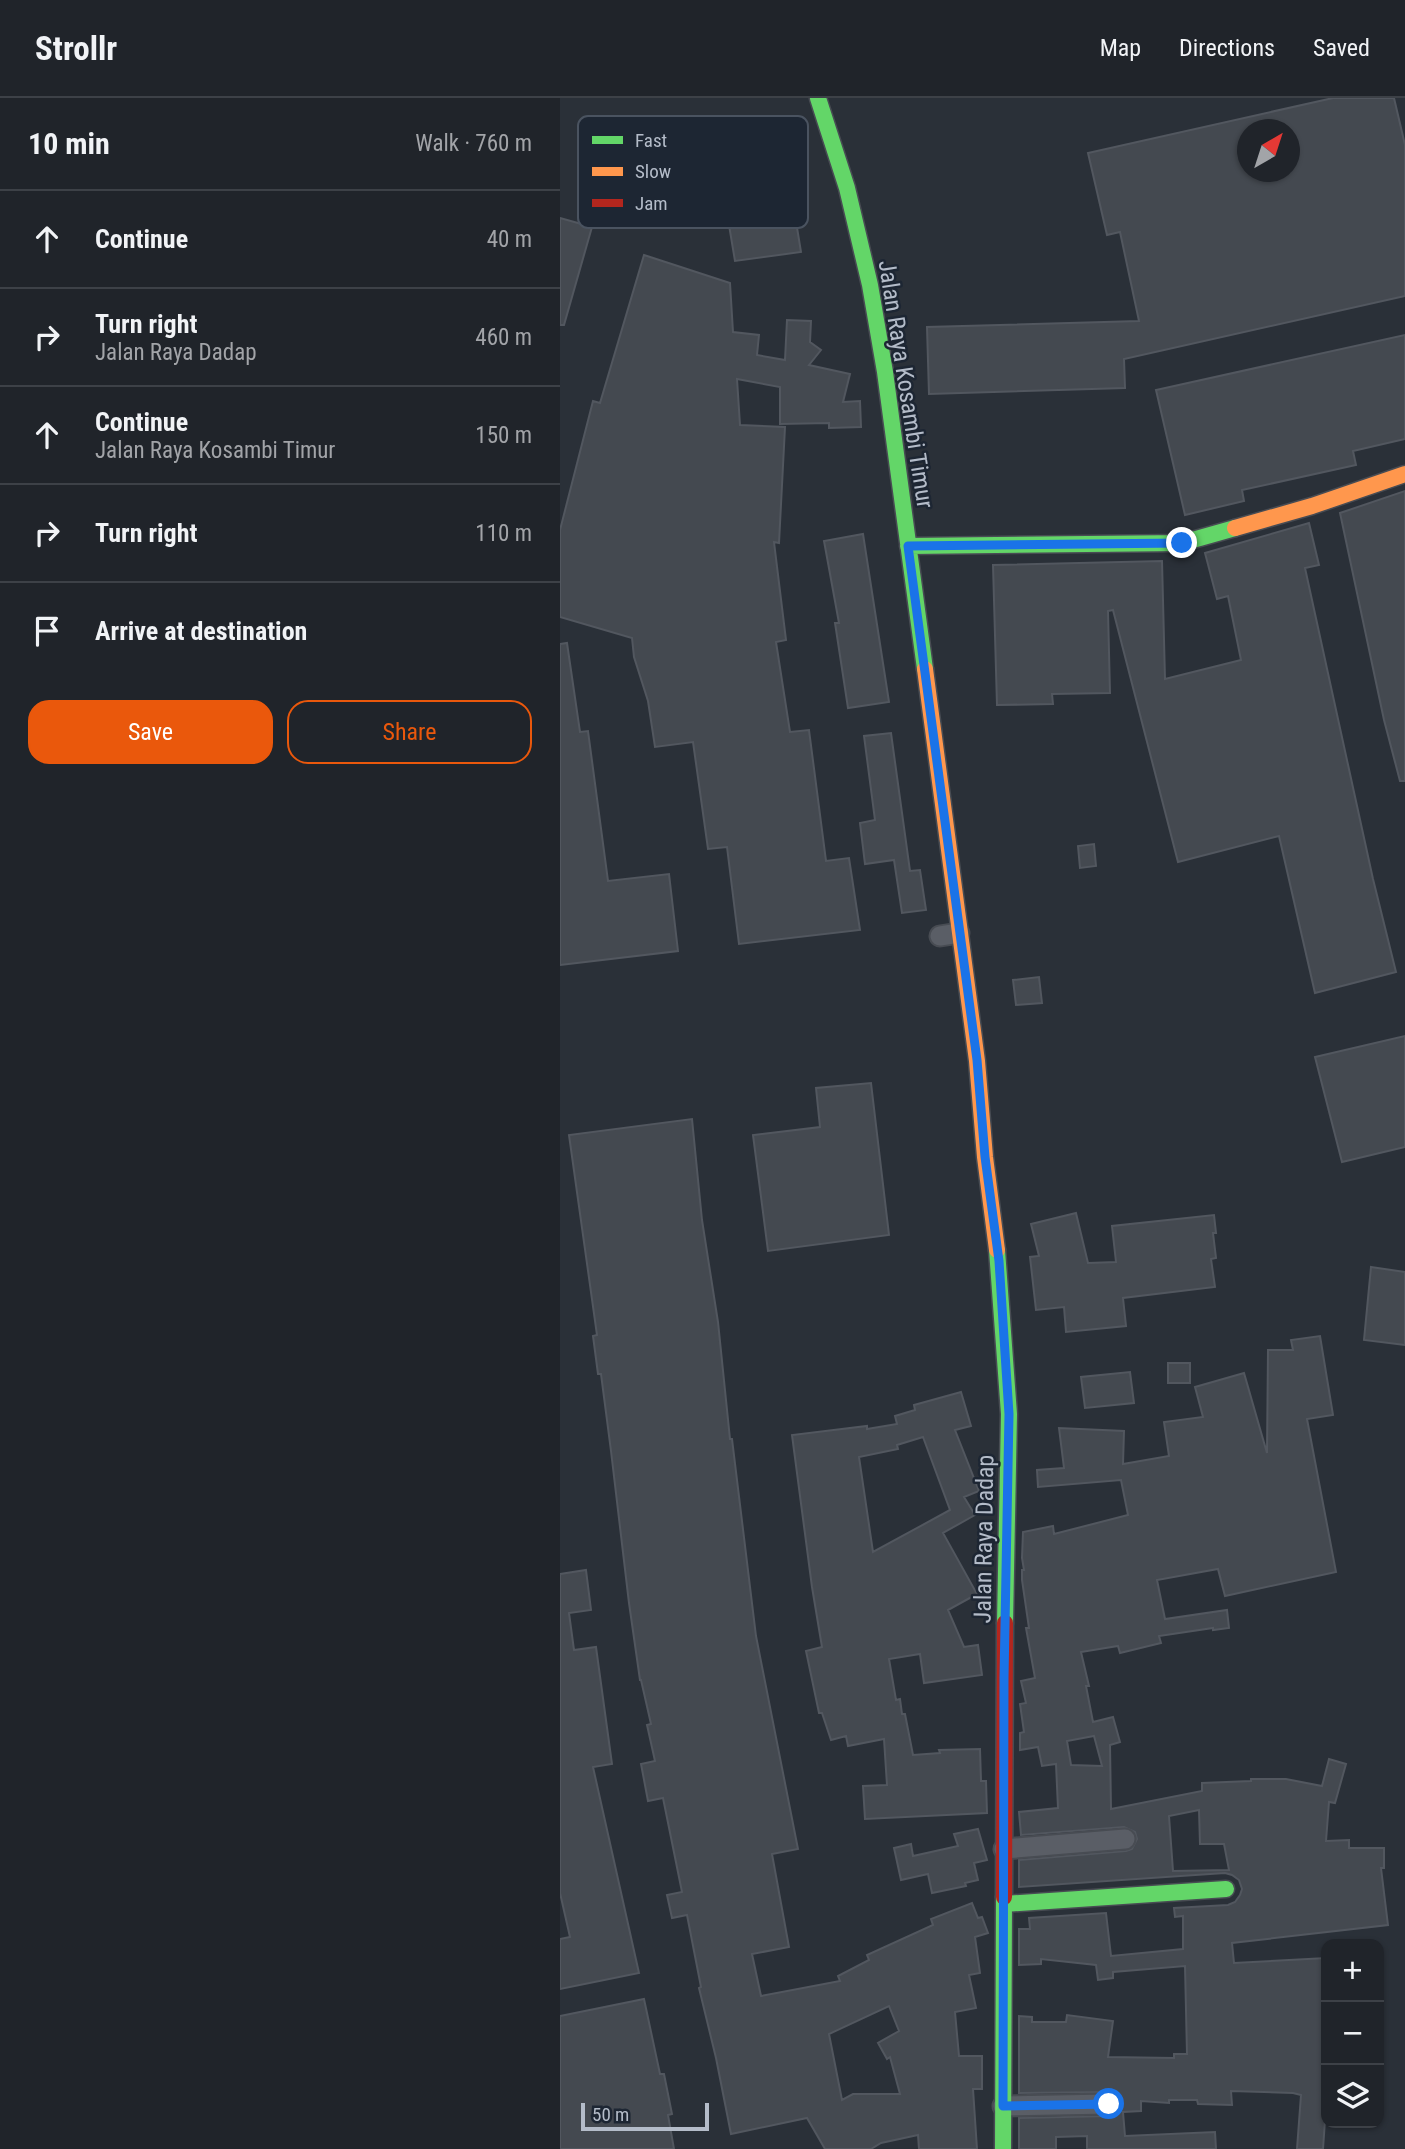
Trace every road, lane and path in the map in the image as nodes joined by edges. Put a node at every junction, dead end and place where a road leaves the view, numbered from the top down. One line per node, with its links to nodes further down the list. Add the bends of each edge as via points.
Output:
1 (818, 98): 3 (main road, Jalan Raya Kosambi Timur, via 847,188 870,285)
2 (1405, 474): 3 (main road, via 1182,543)
3 (908, 546): 4 (main road, Jalan Raya Kosambi Timur)
4 (950, 934): 6 (main road, Jalan Raya Dadap, via 977,1060 999,1261 1009,1414)
5 (1125, 1839): 6 (street)
6 (1004, 1849): 8 (main road, Jalan Raya Dadap)
7 (1226, 1889): 8 (main road)
8 (1004, 1904): 10 (main road, Jalan Raya Dadap)
9 (1109, 2104): 10 (street)
10 (1003, 2106): 11 (main road, Jalan Raya Dadap)
11 (1003, 2149)

